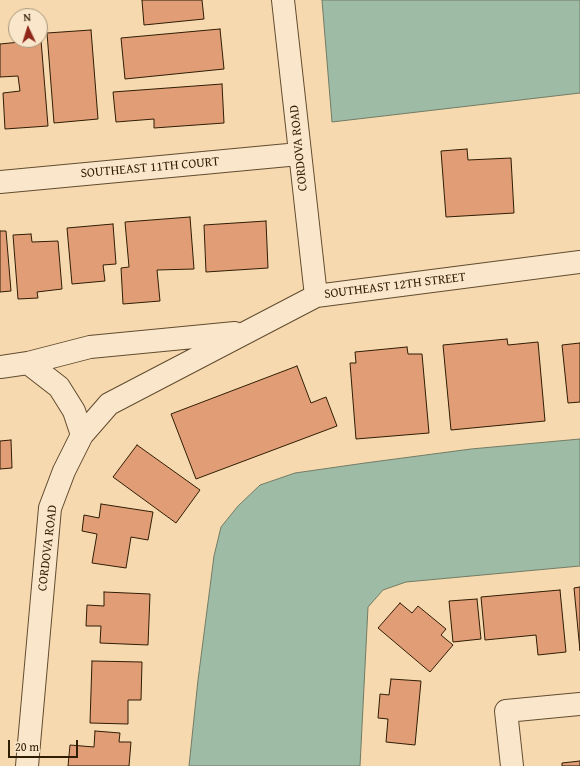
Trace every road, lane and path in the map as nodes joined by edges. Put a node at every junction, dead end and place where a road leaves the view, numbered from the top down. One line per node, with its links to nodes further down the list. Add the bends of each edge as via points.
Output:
1 (283, 0): 2 (street, CORDOVA ROAD)
2 (299, 154): 3 (street, SOUTHEAST 11TH COURT); 5 (street, CORDOVA ROAD)
3 (0, 182)
4 (580, 262): 5 (street, SOUTHEAST 12TH STREET)
5 (316, 296): 6 (street, SOUTHEAST 12TH STREET)
6 (246, 332): 7 (street, SOUTHEAST 12TH STREET, via 90,347); 9 (street, CORDOVA ROAD, via 109,404)
7 (28, 363): 8 (street, SOUTHEAST 12TH STREET); 9 (street, via 59,387 74,411)
8 (0, 367)
9 (82, 435): 11 (street, CORDOVA ROAD, via 64,471 50,508)
10 (580, 704): 12 (street, via 506,712)
11 (27, 766)
12 (512, 766)

